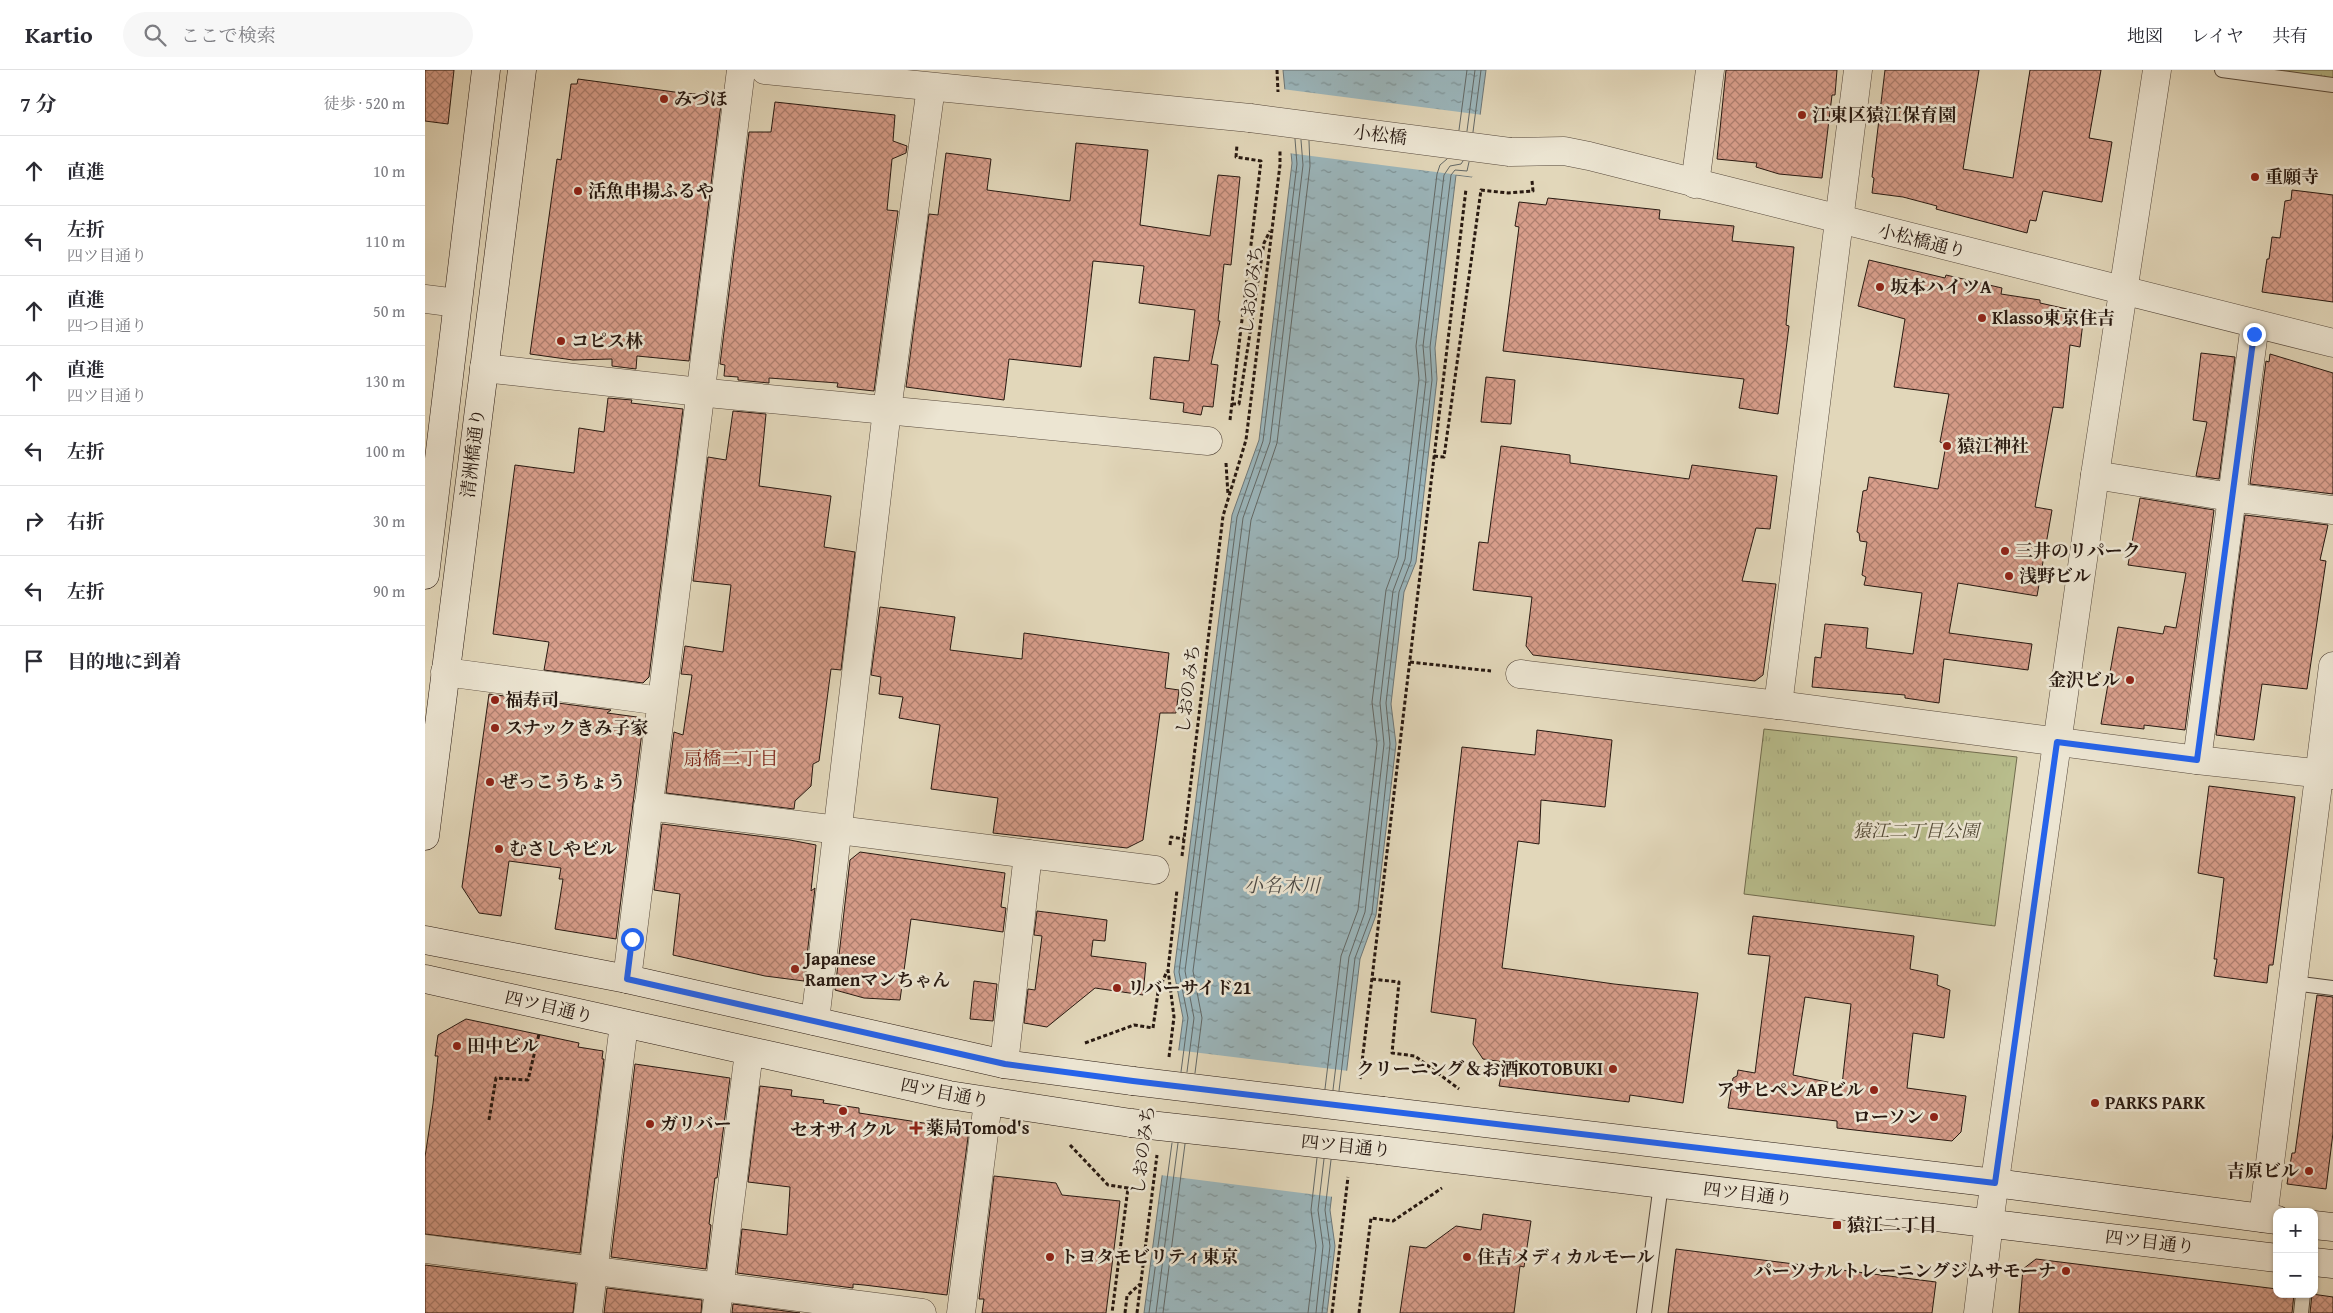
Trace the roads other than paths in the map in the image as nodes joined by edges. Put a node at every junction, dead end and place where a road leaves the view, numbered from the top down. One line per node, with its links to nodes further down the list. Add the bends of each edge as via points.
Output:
1 (486, 70): 17 (street, 清洲橋通り)
2 (522, 70): 20 (street, 清洲橋通り)
3 (741, 70): 21 (street)
4 (765, 70): 11 (street, 小松橋)
5 (1710, 70): 13 (street)
6 (1858, 70): 14 (street)
7 (2157, 70): 15 (street)
8 (2222, 70): 9 (lane)
9 (2278, 74): 10 (lane)
10 (2333, 85)
11 (931, 87): 12 (street, 小松橋, bridge, via 1244,129); 22 (street)
12 (1510, 152): 13 (street, 小松橋通り, via 1564,151)
13 (1695, 184): 14 (street, 小松橋通り)
14 (1840, 221): 15 (street, 小松橋通り); 33 (street)
15 (2124, 292): 18 (street, 小松橋通り); 24 (street)
16 (425, 299): 17 (street)
17 (457, 303): 25 (street, 清洲橋通り)
18 (2255, 324): 19 (street, 小松橋通り); 26 (street)
19 (2333, 343)
20 (483, 368): 21 (street); 30 (street, 清洲橋通り)
21 (702, 392): 22 (street); 32 (street)
22 (887, 410): 23 (street); 38 (street)
23 (1217, 449)
24 (2095, 475): 26 (street); 34 (street)
25 (431, 477): 28 (street, 清洲橋通り)
26 (2231, 497): 27 (street); 35 (street)
27 (2333, 510)
28 (425, 575)
29 (2333, 666): 36 (street)
30 (445, 672): 32 (street); 39 (street, 清洲橋通り)
31 (1520, 674): 33 (street)
32 (661, 701): 37 (street)
33 (1778, 705): 34 (street)
34 (2057, 742): 35 (street); 52 (street)
35 (2197, 760): 36 (street)
36 (2327, 774): 45 (street)
37 (648, 806): 38 (street); 44 (street)
38 (837, 831): 40 (street); 47 (street)
39 (425, 836)
40 (1028, 854): 41 (street); 50 (street)
41 (1155, 870)
42 (425, 940): 44 (street)
43 (425, 979): 48 (street, 四ツ目通り)
44 (627, 979): 47 (street)
45 (2293, 983): 46 (lane); 54 (street)
46 (2333, 988)
47 (815, 1021): 50 (street)
48 (624, 1024): 49 (street, 四ツ目通り); 62 (street)
49 (749, 1052): 51 (street, 四ツ目通り); 64 (street)
50 (1005, 1064): 52 (street, bridge)
51 (988, 1102): 53 (street, 四ツ目通り, bridge, via 1131,1123); 67 (street)
52 (1995, 1183): 54 (street); 55 (street)
53 (1661, 1184): 55 (street, 四ツ目通り); 68 (lane)
54 (2270, 1219)
55 (1989, 1223): 59 (street, 四ツ目通り); 69 (street)
56 (2318, 1225): 57 (street)
57 (2333, 1227)
58 (425, 1249): 62 (street)
59 (2273, 1258)
60 (2318, 1262): 61 (street)
61 (2333, 1264)
62 (593, 1271): 64 (street); 65 (street)
63 (2303, 1298): 70 (lane)
64 (718, 1300): 66 (street)
65 (588, 1313)
66 (922, 1313)
67 (961, 1313)
68 (1644, 1313)
69 (1978, 1313)
70 (2301, 1313)

